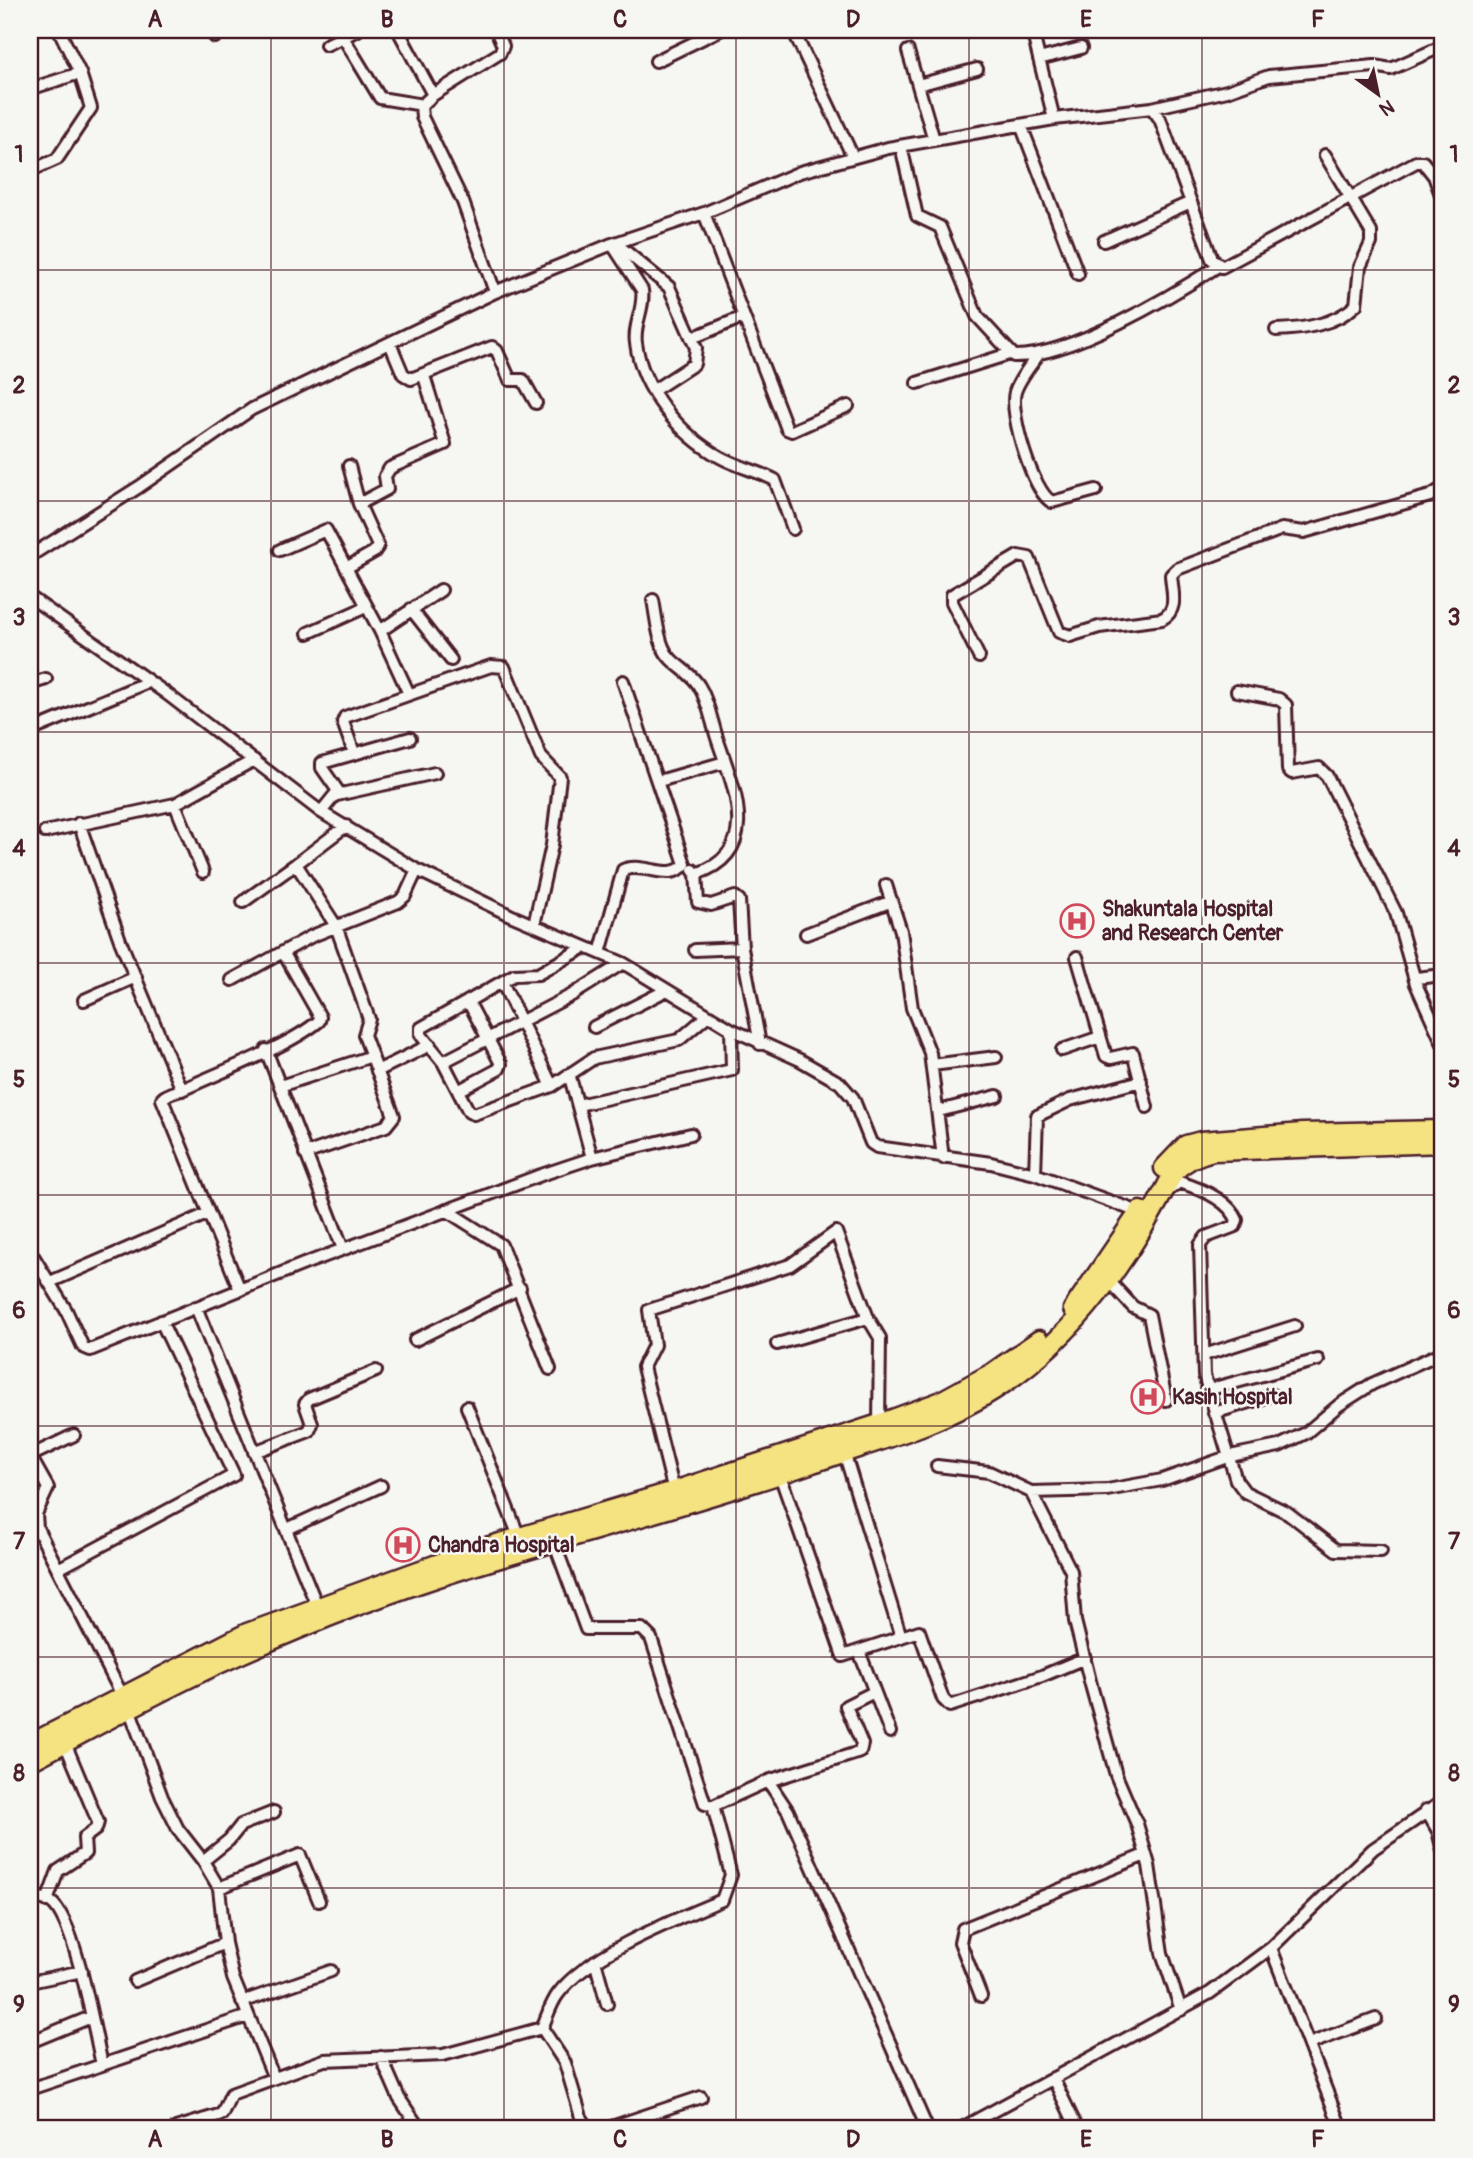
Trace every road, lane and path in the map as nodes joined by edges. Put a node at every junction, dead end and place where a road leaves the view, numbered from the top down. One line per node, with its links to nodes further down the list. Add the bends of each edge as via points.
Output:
1 (59, 30): 16 (street)
2 (358, 30): 8 (street)
3 (398, 30): 19 (street)
4 (496, 30): 19 (street, via 503,46 500,53)
5 (720, 30): 14 (street)
6 (795, 30): 27 (street)
7 (1032, 30): 13 (street)
8 (343, 37): 9 (street); 20 (street, via 374,93 386,101)
9 (326, 45)
10 (1443, 46): 21 (street, via 1391,69 1374,66 1269,76)
11 (1081, 48): 13 (street)
12 (908, 51): 17 (street)
13 (1039, 59): 22 (street)
14 (656, 61)
15 (977, 69): 17 (street)
16 (80, 73): 18 (street); 28 (street, via 91,108 57,159)
17 (918, 85): 24 (street)
18 (30, 89)
19 (433, 95): 20 (street)
20 (423, 105): 38 (street, via 422,117 463,202)
21 (1152, 108): 22 (street); 32 (street)
22 (1054, 119): 23 (street)
23 (1021, 125): 24 (street); 37 (street)
24 (934, 140): 25 (street)
25 (901, 146): 27 (street); 43 (street, via 917,215 940,227 977,316)
26 (1325, 155): 30 (street)
27 (853, 157): 33 (street, via 783,178)
28 (30, 171)
29 (1438, 175): 30 (street, via 1419,160); 31 (street)
30 (1352, 197): 36 (street, via 1227,266); 40 (street, via 1372,238 1360,267 1356,305 1312,327)
31 (1443, 200)
32 (1191, 202): 34 (street); 36 (street)
33 (704, 213): 35 (street); 39 (street)
34 (1104, 241)
35 (613, 246): 38 (street); 41 (street, via 669,287); 47 (street, via 642,290 637,353)
36 (1218, 266): 44 (street, via 1098,331)
37 (1078, 274)
38 (495, 292): 42 (street)
39 (743, 317): 41 (street); 49 (street, via 787,429 792,431)
40 (1276, 330)
41 (692, 338): 47 (street, via 698,357 694,364)
42 (390, 343): 45 (street, via 406,377); 56 (street, via 252,409)
43 (1009, 354): 44 (street); 46 (street)
44 (1038, 355): 52 (street, via 1018,385 1014,405 1039,491 1052,502)
45 (424, 376): 48 (street, via 492,347 510,380 523,380); 53 (street, via 445,444 390,468 385,476 387,489)
46 (917, 383)
47 (654, 390): 54 (street, via 671,417 705,447 775,480)
48 (536, 403)
49 (848, 406)
50 (349, 466): 53 (street)
51 (1443, 488): 65 (street, via 1430,496 1304,532 1282,529 1177,569 1171,575 1174,608 1170,615 1070,636 1059,632 1028,558 1018,555 952,595)
52 (1096, 490)
53 (359, 503): 57 (street, via 378,546)
54 (793, 529)
55 (280, 550): 57 (street, via 326,530)
56 (30, 555)
57 (346, 568): 61 (street)
58 (441, 590): 62 (street)
59 (30, 597): 69 (street)
60 (653, 600): 77 (street, via 662,645 700,686)
61 (366, 607): 63 (street); 64 (street)
62 (411, 609): 63 (street); 66 (street)
63 (380, 631): 72 (street)
64 (308, 633)
65 (979, 657)
66 (452, 660)
67 (46, 679): 70 (street)
68 (623, 681): 79 (street)
69 (148, 682): 73 (street); 76 (street)
70 (30, 684)
71 (1237, 691): 106 (street, via 1279,699 1286,705 1288,770 1319,768 1327,776 1393,907)
72 (409, 694): 75 (street, via 345,718); 94 (street, via 491,666 504,667 508,674 541,757 560,777 552,845)
73 (30, 731)
74 (410, 738): 75 (street)
75 (355, 753): 80 (street, via 322,763 337,786)
76 (254, 760): 81 (street); 82 (street)
77 (725, 762): 79 (street); 90 (street, via 740,813 738,828 720,863)
78 (435, 773): 80 (street)
79 (659, 781): 87 (street)
80 (337, 795): 82 (street)
81 (175, 804): 83 (street); 89 (street)
82 (321, 813): 84 (street)
83 (79, 823): 85 (street); 105 (street)
84 (346, 826): 86 (street); 88 (street)
85 (45, 832)
86 (296, 864): 93 (street); 95 (street)
87 (685, 864): 90 (street); 101 (street, via 670,872 623,870)
88 (417, 870): 94 (street); 95 (street, via 402,899)
89 (203, 872)
90 (696, 874): 98 (street, via 701,904 738,898)
91 (886, 885): 92 (street)
92 (892, 901): 96 (street); 126 (street, via 912,1008)
93 (243, 902)
94 (534, 925): 97 (street)
95 (336, 926): 100 (street); 123 (street, via 369,1019 363,1030)
96 (806, 934)
97 (585, 947): 101 (street); 108 (street, via 538,974 514,975)
98 (742, 948): 99 (street); 118 (street)
99 (695, 950)
100 (283, 952): 107 (street); 121 (street, via 320,1017)
101 (600, 953): 103 (street)
102 (1077, 957): 116 (street)
103 (623, 963): 109 (street); 113 (street)
104 (1443, 975): 106 (street)
105 (136, 977): 110 (street); 132 (street)
106 (1416, 978): 119 (street)
107 (232, 980)
108 (502, 982): 111 (street); 113 (street)
109 (666, 991): 112 (street); 114 (street)
110 (84, 1000)
111 (468, 1001): 117 (street); 120 (street, via 421,1028)
112 (708, 1016): 115 (street); 128 (street, via 680,1040 594,1058)
113 (522, 1022): 117 (street); 131 (street)
114 (594, 1027)
115 (731, 1030): 118 (street); 135 (street, via 732,1070)
116 (1100, 1037): 122 (street); 129 (street, via 1107,1057 1133,1053)
117 (488, 1039): 125 (street); 133 (street, via 501,1067)
118 (760, 1044): 143 (street, via 840,1083 853,1098 866,1134 877,1147)
119 (1443, 1044)
120 (430, 1045): 125 (street); 127 (street)
121 (266, 1050): 130 (street); 132 (street)
122 (1062, 1050)
123 (372, 1056): 127 (street); 130 (street)
124 (996, 1057): 126 (street)
125 (443, 1062): 133 (street)
126 (932, 1065): 137 (street)
127 (377, 1071): 141 (street, via 394,1116 391,1123)
128 (570, 1076): 131 (street); 135 (street)
129 (1141, 1081): 136 (street); 144 (street, via 1070,1100 1037,1116)
130 (280, 1086): 141 (street)
131 (552, 1086): 133 (street, via 471,1114)
132 (182, 1090): 148 (street, via 162,1099)
133 (458, 1091)
134 (997, 1096): 137 (street)
135 (578, 1105): 142 (street)
136 (1147, 1107)
137 (939, 1111): 143 (street)
138 (1443, 1130): 147 (highway, via 1289,1134 1186,1145 1164,1167)
139 (691, 1134): 142 (street)
140 (1443, 1143): 145 (highway, via 1213,1151 1184,1161)
141 (305, 1154): 149 (street)
142 (592, 1158): 146 (street)
143 (943, 1158): 144 (street)
144 (1035, 1174): 147 (street)
145 (1161, 1196): 151 (highway); 162 (street, via 1182,1182 1230,1207 1237,1220 1235,1226 1206,1237 1200,1245)
146 (446, 1210): 149 (street); 153 (street, via 497,1241)
147 (1139, 1212): 171 (highway, via 1076,1306 1039,1340 939,1402)
148 (207, 1214): 152 (street); 154 (street)
149 (343, 1249): 154 (street)
150 (30, 1251): 152 (street)
151 (1109, 1281): 168 (street, via 1133,1307 1149,1315); 174 (highway, via 1069,1328 995,1389 918,1428)
152 (50, 1282): 157 (street, via 86,1350)
153 (520, 1288): 159 (street); 164 (street)
154 (240, 1290): 155 (street)
155 (196, 1307): 157 (street); 173 (street)
156 (868, 1318): 160 (street); 171 (street, via 880,1338); 180 (street, via 836,1232 790,1265 649,1310 654,1345 643,1367)
157 (161, 1321): 186 (street, via 234,1475)
158 (1295, 1326): 162 (street)
159 (415, 1340)
160 (777, 1345)
161 (1443, 1352): 176 (street, via 1371,1384 1306,1433 1279,1446)
162 (1204, 1355): 166 (street)
163 (1318, 1360): 166 (street)
164 (550, 1369)
165 (376, 1371): 173 (street, via 309,1399 309,1431)
166 (1207, 1390): 170 (street)
167 (1272, 1395): 170 (street)
168 (1166, 1400)
169 (467, 1407): 183 (street)
170 (1214, 1413): 176 (street)
171 (879, 1424): 180 (highway)
172 (74, 1435): 175 (street)
173 (254, 1452): 182 (street)
174 (844, 1452): 178 (highway); 188 (street)
175 (30, 1456): 186 (street, via 48,1488 36,1514 37,1528)
176 (1230, 1456): 181 (street, via 1162,1480 1107,1490); 185 (street, via 1241,1488 1289,1513 1325,1544 1344,1552)
177 (937, 1466): 181 (street, via 989,1472)
178 (780, 1475): 184 (highway); 189 (street, via 843,1656)
179 (381, 1486): 182 (street)
180 (674, 1491): 183 (highway)
181 (1031, 1492): 190 (street, via 1071,1571 1075,1621)
182 (287, 1529): 187 (street)
183 (520, 1539): 187 (highway)
184 (554, 1542): 192 (highway, via 322,1620); 199 (street, via 586,1629 642,1629 651,1638 698,1788 705,1804)
185 (1381, 1550)
186 (58, 1569): 192 (street)
187 (317, 1606): 192 (highway, via 247,1633)
188 (901, 1637): 189 (street); 190 (street, via 915,1630 922,1634 943,1699 950,1706)
189 (859, 1651): 191 (street)
190 (1085, 1658): 203 (street, via 1116,1775)
191 (874, 1692): 193 (street); 197 (street, via 846,1706 862,1744 860,1752)
192 (126, 1701): 194 (highway); 195 (highway); 204 (street, via 167,1808)
193 (890, 1732)
194 (65, 1743): 196 (highway); 207 (street, via 98,1822 84,1838 85,1853 55,1876)
195 (30, 1744)
196 (30, 1761)
197 (768, 1781): 199 (street); 237 (street, via 788,1811)
198 (1443, 1801): 200 (street)
199 (713, 1806): 211 (street, via 731,1875 722,1900)
200 (1426, 1810): 202 (street); 210 (street, via 1373,1849)
201 (274, 1812): 204 (street, via 241,1825)
202 (1443, 1851)
203 (1146, 1855): 216 (street, via 963,1929 960,1942); 219 (street, via 1162,1953)
204 (203, 1861): 205 (street)
205 (219, 1888): 208 (street, via 300,1855); 209 (street)
206 (30, 1896): 207 (street)
207 (47, 1901): 212 (street, via 58,1910)
208 (319, 1901)
209 (225, 1943): 214 (street); 217 (street)
210 (1271, 1948): 219 (street); 225 (street)
211 (595, 1961): 218 (street); 223 (street, via 559,1993)
212 (82, 1971): 215 (street); 221 (street)
213 (331, 1971): 217 (street)
214 (135, 1981)
215 (30, 1982)
216 (981, 1996)
217 (242, 2002): 220 (street)
218 (607, 2004)
219 (1181, 2010): 229 (street)
220 (248, 2016): 227 (street); 228 (street)
221 (91, 2017): 224 (street); 227 (street)
222 (1376, 2019): 225 (street)
223 (542, 2028): 226 (street, via 443,2055); 235 (street, via 565,2063)
224 (30, 2042)
225 (1309, 2044): 240 (street)
226 (381, 2057): 228 (street, via 324,2060); 234 (street)
227 (102, 2065): 230 (street)
228 (274, 2078): 233 (street, via 231,2094 222,2114)
229 (1053, 2078): 238 (street); 239 (street)
230 (30, 2089)
231 (701, 2097): 236 (street)
232 (1443, 2125): 241 (street)
233 (176, 2128)
234 (419, 2128)
235 (588, 2128)
236 (608, 2128)
237 (927, 2128)
238 (962, 2128)
239 (1077, 2128)
240 (1341, 2128)
241 (1434, 2128)

